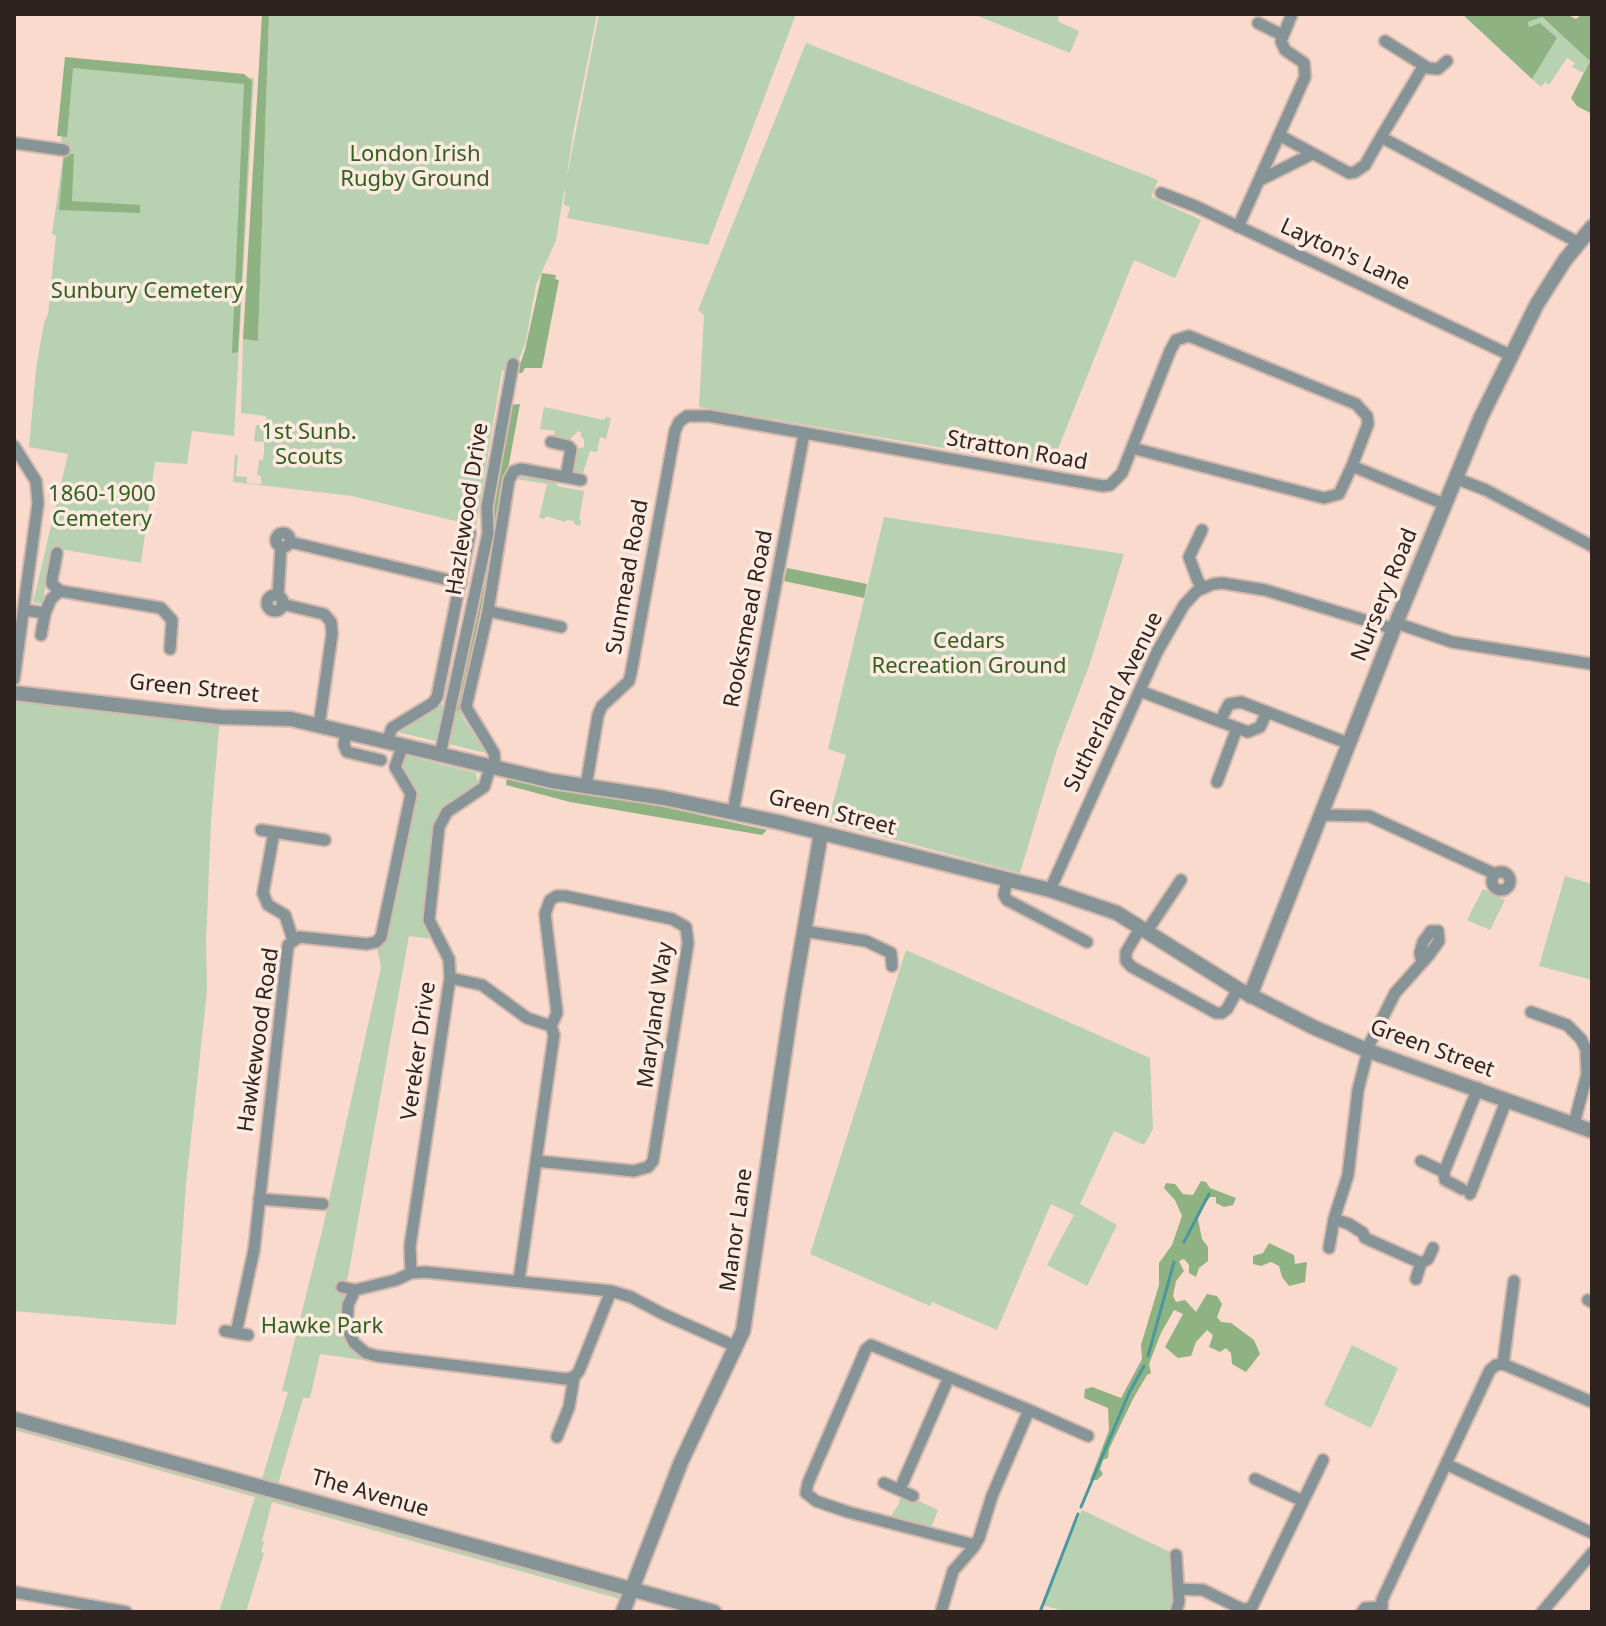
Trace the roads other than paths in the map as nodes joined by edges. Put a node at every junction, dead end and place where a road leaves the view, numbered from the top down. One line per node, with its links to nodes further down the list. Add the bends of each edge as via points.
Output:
1 (1292, 14): 3 (street)
2 (1258, 23): 3 (street)
3 (1282, 35): 7 (street, via 1285,50 1306,70)
4 (1385, 41): 6 (street)
5 (1447, 61): 6 (street, via 1438,69)
6 (1423, 67): 8 (street)
7 (1279, 135): 11 (street); 12 (street)
8 (1381, 137): 11 (street, via 1355,172 1342,172); 16 (street)
9 (14, 143): 10 (street)
10 (64, 150)
11 (1312, 154): 12 (street)
12 (1259, 180): 14 (street)
13 (1161, 193): 14 (street, Layton's Lane)
14 (1238, 227): 17 (street, Layton's Lane)
15 (1592, 227): 16 (street, Nursery Road)
16 (1579, 243): 17 (street, Nursery Road, via 1553,277)
17 (1510, 355): 26 (street, Nursery Road)
18 (513, 364): 55 (street, Hazlewood Drive, via 487,507 488,535)
19 (687, 416): 20 (street, Stratton Road); 59 (street, Sunmead Road, via 675,431 629,681 598,715)
20 (804, 434): 23 (street, Stratton Road, via 1103,486 1122,473); 60 (street, Rooksmead Road)
21 (551, 442): 25 (street, via 571,449)
22 (14, 446): 36 (street, via 36,481 38,495)
23 (1132, 448): 24 (street, via 1324,498 1339,494); 24 (street, Stratton Road, via 1170,351 1176,340 1189,336 1362,409 1368,424)
24 (1352, 466): 28 (street)
25 (566, 477): 27 (street); 37 (street, via 514,471)
26 (1455, 478): 28 (street, Nursery Road); 31 (street)
27 (581, 480)
28 (1444, 504): 39 (street, Nursery Road)
29 (1202, 530): 34 (street, via 1189,557)
30 (470, 533): 33 (street)
31 (1592, 546)
32 (57, 553): 35 (street, via 52,584)
33 (461, 583): 49 (street, via 285,544 280,600 324,614 331,622); 52 (street, via 437,697 392,728)
34 (1203, 587): 39 (street, via 1222,583 1265,590); 45 (street, Sutherland Avenue, via 1166,634)
35 (60, 591): 38 (street); 42 (street, via 161,608 172,620)
36 (21, 607): 38 (street); 44 (street)
37 (488, 611): 40 (street); 57 (street, via 466,707 494,753)
38 (45, 613): 41 (street)
39 (1395, 626): 43 (street, via 1452,642); 53 (street, Nursery Road)
40 (561, 627)
41 (41, 635)
42 (170, 649)
43 (1592, 664)
44 (14, 682): 46 (street)
45 (1140, 691): 48 (street); 67 (street, Sutherland Avenue)
46 (14, 693): 49 (street, Green Street)
47 (1267, 712): 48 (street, via 1237,701 1226,707); 50 (street, via 1256,730); 53 (street)
48 (1220, 721): 50 (street)
49 (319, 726): 51 (street, Green Street)
50 (1237, 728): 58 (street)
51 (346, 731): 52 (street, Green Street); 56 (street, via 347,752)
52 (387, 741): 54 (street, Green Street)
53 (1350, 744): 61 (street, Nursery Road)
54 (403, 745): 55 (street, Green Street); 70 (street, Hawkewood Road, via 395,767 411,794 381,937 367,944)
55 (440, 755): 57 (street, Green Street)
56 (381, 760)
57 (493, 766): 59 (street, Green Street); 74 (street, Vereker Drive, via 480,792 447,812 439,827 429,920 449,959)
58 (1217, 782)
59 (586, 786): 60 (street, Green Street)
60 (733, 812): 62 (street, Green Street)
61 (1320, 815): 64 (street, via 1369,816); 75 (street, Nursery Road)
62 (821, 833): 65 (street, Green Street); 69 (street, Manor Lane)
63 (318, 843): 70 (street, via 268,831 263,893 268,905 285,915)
64 (1495, 874)
65 (1007, 880): 67 (street, Green Street); 71 (street, via 1007,900)
66 (1181, 880): 68 (street)
67 (1050, 890): 68 (street, Green Street, via 1104,907)
68 (1144, 929): 75 (street, Green Street); 75 (street, via 1126,952 1132,967 1216,1013)
69 (804, 931): 73 (street, via 866,941 891,953); 98 (street, Manor Lane, via 749,1301)
70 (293, 940): 86 (street, Hawkewood Road, via 286,952)
71 (1087, 942)
72 (1422, 963): 78 (street, via 1388,1004)
73 (892, 966)
74 (450, 978): 77 (street, via 482,985 527,1018); 92 (street, Vereker Drive, via 410,1246)
75 (1244, 992): 78 (street, Green Street)
76 (1531, 1012): 81 (street, via 1567,1025 1586,1049 1587,1074)
77 (551, 1026): 83 (street, Maryland Way); 83 (street, Maryland Way, via 557,1013 545,914 550,900 565,896 672,919 686,927 688,943 653,1161 634,1171)
78 (1369, 1051): 79 (street, Green Street); 88 (street, via 1358,1090 1348,1175)
79 (1478, 1088): 80 (street, Green Street); 85 (street)
80 (1507, 1099): 81 (street, Green Street); 85 (street, via 1466,1192 1445,1180)
81 (1574, 1124): 82 (street, Green Street)
82 (1592, 1131)
83 (536, 1161): 94 (street, Maryland Way)
84 (1421, 1161): 85 (street)
85 (1444, 1172)
86 (259, 1199): 87 (street); 97 (street, Hawkewood Road)
87 (323, 1204)
88 (1334, 1219): 89 (street); 91 (street)
89 (1329, 1248)
90 (1433, 1248): 91 (street)
91 (1421, 1263): 93 (street)
92 (411, 1273): 94 (street); 100 (street, via 348,1288 348,1331 366,1353)
93 (1416, 1279)
94 (519, 1280): 96 (street)
95 (1514, 1281): 99 (street)
96 (611, 1291): 98 (street); 100 (street)
97 (236, 1333)
98 (737, 1347): 119 (street, Manor Lane, via 681,1462)
99 (1503, 1364): 102 (street); 108 (street, via 1490,1370)
100 (574, 1377): 106 (street)
101 (949, 1377): 103 (street); 111 (street); 115 (street, via 871,1345 866,1349 806,1493 848,1512)
102 (1592, 1402)
103 (1029, 1410): 105 (street); 115 (street)
104 (14, 1419): 119 (street, The Avenue)
105 (1088, 1436)
106 (557, 1437)
107 (1323, 1460): 113 (street)
108 (1446, 1464): 114 (street); 121 (street)
109 (1255, 1479): 113 (street)
110 (884, 1483): 111 (street)
111 (900, 1489): 112 (street)
112 (913, 1496)
113 (1303, 1501): 118 (street, via 1252,1607 1244,1610 1203,1590)
114 (1592, 1533)
115 (975, 1545): 125 (street, via 953,1571)
116 (1592, 1553): 128 (street)
117 (1176, 1555): 118 (street)
118 (1178, 1589): 126 (street)
119 (631, 1590): 123 (street, Manor Lane); 124 (street, The Avenue)
120 (14, 1592): 122 (street)
121 (1381, 1609): 127 (street)
122 (126, 1612)
123 (623, 1612)
124 (714, 1612)
125 (941, 1612)
126 (1176, 1612)
127 (1362, 1612)
128 (1542, 1612)

